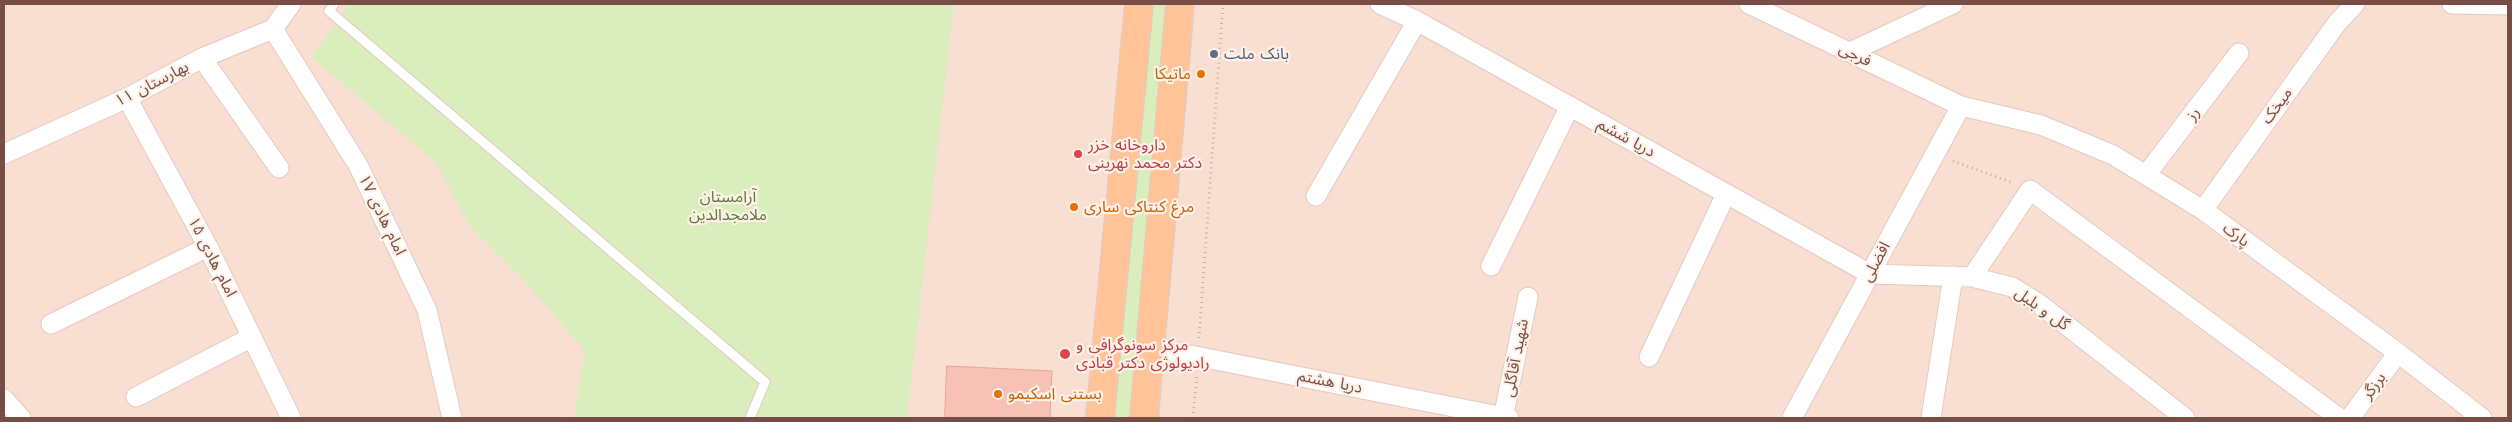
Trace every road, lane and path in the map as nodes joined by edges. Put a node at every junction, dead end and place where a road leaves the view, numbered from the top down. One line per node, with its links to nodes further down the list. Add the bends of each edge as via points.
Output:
1 (291, 4): 13 (street)
2 (334, 4): 47 (lane, via 329,10 765,382)
3 (1139, 4): 48 (main road)
4 (1180, 4): 36 (main road)
5 (1223, 4): 38 (path)
6 (1380, 4): 12 (street, دریا ششم)
7 (1749, 4): 14 (street, فرجی)
8 (1953, 4): 14 (street)
9 (2355, 4): 27 (street, میخک, via 2337,23)
10 (2452, 4): 11 (street)
11 (2508, 5)
12 (1417, 22): 18 (street, دریا ششم); 26 (street)
13 (274, 29): 16 (street, بهارستان ۱۱); 46 (street, امام هادی ۱۷, via 358,165 427,310)
14 (1850, 52): 19 (street, فرجی)
15 (2239, 53): 23 (street, رز)
16 (202, 58): 17 (street, بهارستان ۱۱); 22 (street)
17 (127, 98): 20 (street, بهارستان ۱۱); 28 (street, امام هادی ۱۵)
18 (1570, 106): 25 (street, دریا ششم); 29 (street)
19 (1961, 106): 21 (street, افضلی); 23 (street, پارک, via 2041,125 2113,155)
20 (4, 154)
21 (1935, 154): 24 (path); 30 (street, افضلی)
22 (279, 168)
23 (2146, 175): 27 (street, پارک)
24 (2030, 190): 32 (street); 55 (street)
25 (1726, 194): 30 (street, دریا ششم); 39 (street)
26 (1316, 196)
27 (2202, 210): 37 (street, پارک)
28 (208, 247): 34 (street); 35 (street, امام هادی ۱۵)
29 (1490, 266)
30 (1870, 274): 31 (street, گل و بلبل); 52 (street, افضلی)
31 (1953, 276): 32 (street, گل و بلبل); 53 (street)
32 (1972, 277): 54 (street, گل و بلبل, via 2012,286 2038,303)
33 (1528, 297): 51 (street, شهید آقاگلی)
34 (51, 324)
35 (252, 337): 40 (street); 45 (street, امام هادی ۱۵)
36 (1150, 347): 38 (street, دریا هشتم); 49 (main road)
37 (2398, 353): 56 (street, برزگر); 57 (street, پارک)
38 (1198, 356): 50 (path); 51 (street, دریا هشتم)
39 (1649, 357)
40 (136, 397)
41 (4, 399): 44 (street)
42 (4, 404): 43 (street)
43 (5, 418)
44 (21, 418)
45 (291, 418)
46 (452, 418)
47 (750, 418)
48 (1100, 418)
49 (1144, 418)
50 (1193, 418)
51 (1505, 418)
52 (1792, 418)
53 (1931, 418)
54 (2185, 418)
55 (2339, 418)
56 (2350, 418)
57 (2482, 418)

